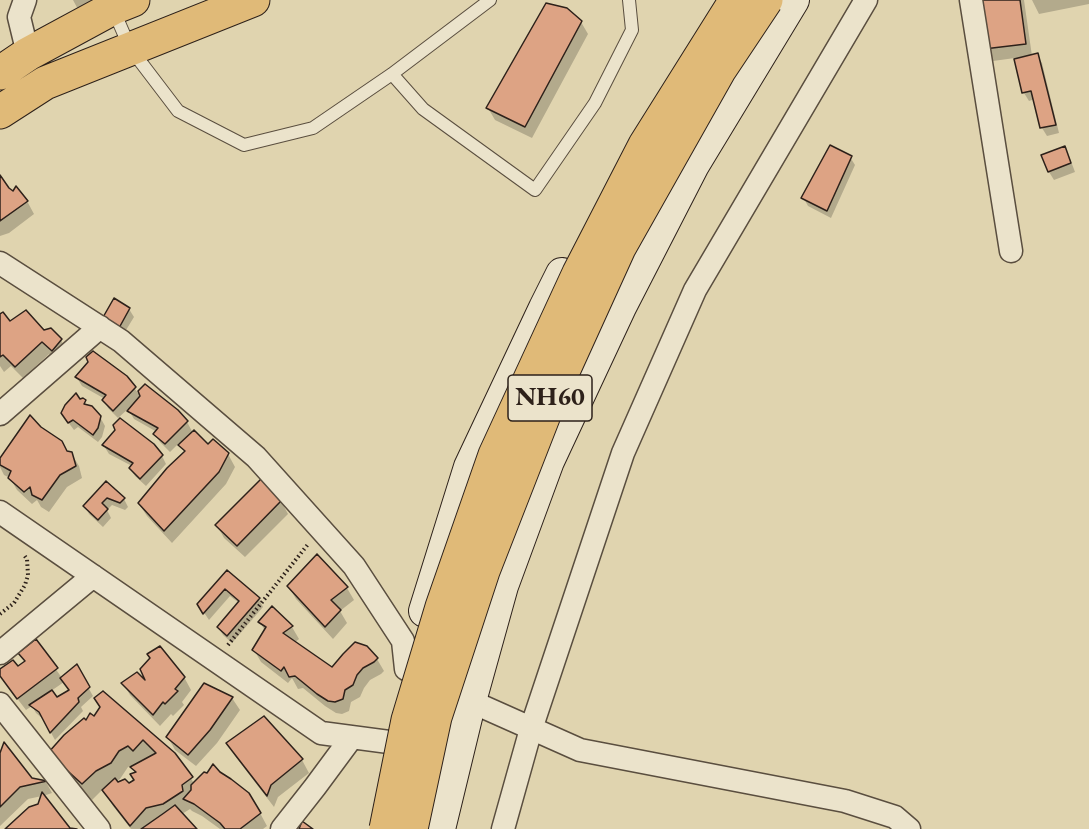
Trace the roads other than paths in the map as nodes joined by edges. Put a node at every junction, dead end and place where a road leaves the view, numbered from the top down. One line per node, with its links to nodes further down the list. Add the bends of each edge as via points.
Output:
1 (25, 0): 13 (street, via 19,17)
2 (253, 0): 12 (main road)
3 (490, 0): 15 (lane)
4 (630, 0): 15 (lane, via 632,30 595,103 535,190 423,110)
5 (724, 0): 24 (street, via 628,145 544,308 470,467)
6 (736, 0): 33 (main road, NH60, bridge, via 645,145 579,273 495,455 408,720)
7 (766, 0): 34 (main road, NH60, bridge, via 720,69 619,248 549,402 483,571 439,705)
8 (793, 0): 25 (street, via 693,165 620,307 548,461 502,586)
9 (866, 0): 27 (street, via 695,290 623,453)
10 (972, 0): 17 (street)
11 (123, 4): 12 (lane); 13 (main road)
12 (130, 48): 15 (lane, via 178,111 244,145 313,128); 16 (main road, via 45,83)
13 (28, 54): 14 (main road)
14 (0, 73)
15 (392, 74)
16 (0, 111)
17 (1011, 251)
18 (0, 263): 19 (street)
19 (100, 327): 20 (street); 24 (street, via 256,457 321,529 354,566 403,641)
20 (0, 414)
21 (0, 512): 22 (street)
22 (93, 576): 23 (street); 28 (street, via 321,733)
23 (0, 653)
24 (406, 669): 25 (street); 29 (street)
25 (470, 701): 27 (street); 35 (street)
26 (0, 704): 30 (street)
27 (531, 729): 36 (street); 37 (street, via 580,750 845,801 896,817)
28 (352, 737): 29 (street); 31 (street)
29 (388, 742): 32 (street)
30 (99, 829)
31 (282, 829)
32 (372, 829)
33 (386, 829)
34 (411, 829)
35 (439, 829)
36 (503, 829)
37 (909, 829)

